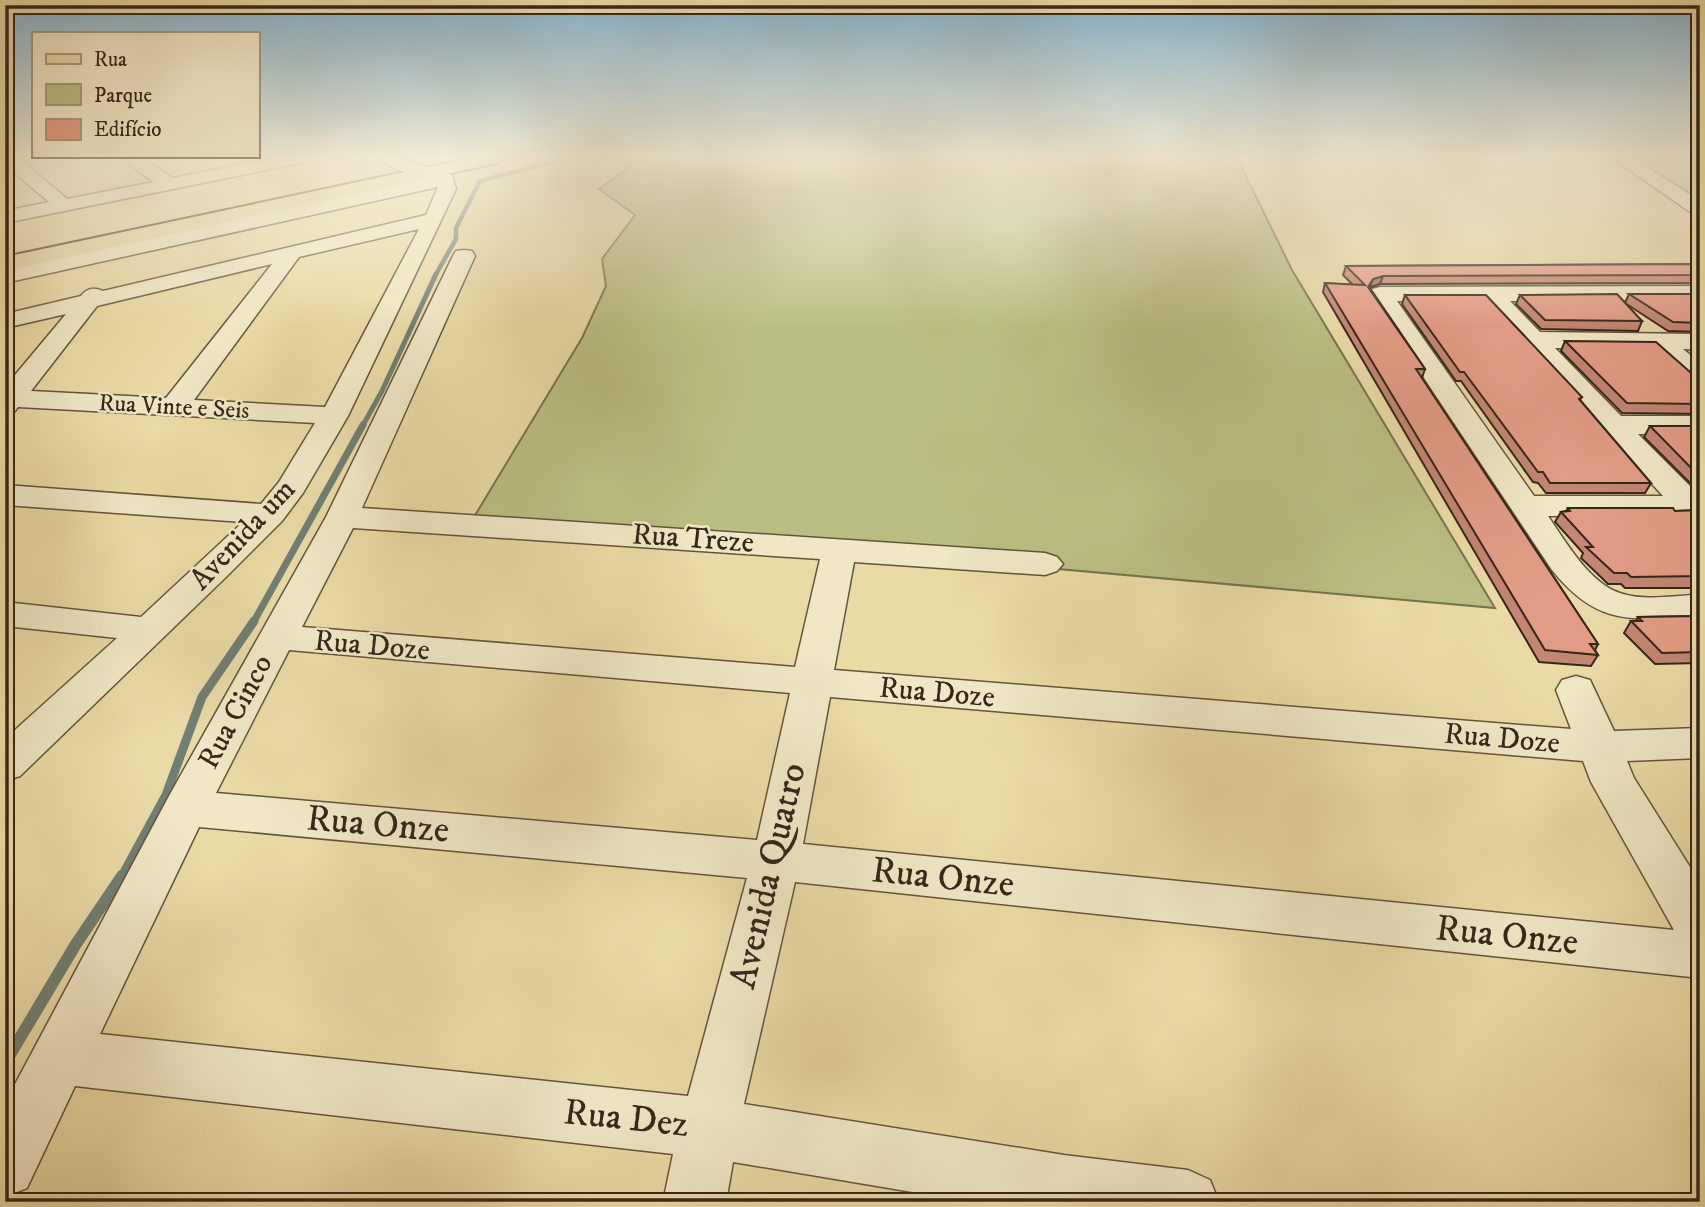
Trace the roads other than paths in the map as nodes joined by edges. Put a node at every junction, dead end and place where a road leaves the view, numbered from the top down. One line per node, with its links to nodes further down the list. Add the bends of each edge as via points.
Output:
1 (200, 214): 8 (street)
2 (244, 214): 6 (main road)
3 (271, 214): 6 (street)
4 (436, 214): 5 (street, Avenida um)
5 (434, 219): 7 (street); 22 (street, Avenida um)
6 (124, 244): 10 (main road); 11 (street); 14 (street)
7 (293, 251): 14 (street); 21 (street)
8 (5, 253)
9 (464, 256): 29 (street, Rua Cinco)
10 (5, 264)
11 (5, 276)
12 (1700, 293): 13 (street)
13 (1490, 294): 16 (street); 26 (street, via 1380,294)
14 (90, 300): 15 (street); 20 (street)
15 (5, 321)
16 (1536, 340): 17 (street); 23 (street)
17 (1659, 342): 18 (street); 19 (street)
18 (1700, 342)
19 (1700, 377)
20 (9, 402): 21 (street, Rua Vinte e Seis)
21 (174, 407): 22 (street, Rua Vinte e Seis)
22 (334, 416): 28 (street, Avenida um)
23 (1615, 425): 24 (street); 27 (street)
24 (1700, 425)
25 (5, 495): 28 (street)
26 (1525, 506): 27 (street); 32 (street, via 1597,598 1615,604)
27 (1695, 506)
28 (270, 514): 34 (street, Avenida um)
29 (341, 517): 30 (street, Rua Treze); 35 (street, Rua Cinco)
30 (839, 549): 31 (street, Rua Treze); 36 (street, Avenida Quatro)
31 (1045, 564)
32 (1700, 606)
33 (5, 614): 34 (street)
34 (149, 630): 40 (street, Avenida um)
35 (275, 637): 36 (street, Rua Doze); 41 (street, Rua Cinco)
36 (812, 683): 39 (street, Rua Doze); 42 (street, Avenida Quatro)
37 (1576, 690): 39 (street)
38 (1700, 743): 39 (street, Rua Doze)
39 (1598, 747): 43 (street, via 1632,816)
40 (5, 765)
41 (185, 808): 42 (street, Rua Onze); 45 (street, Rua Cinco)
42 (776, 861): 44 (street, Rua Onze); 46 (street, Avenida Quatro)
43 (1700, 929)
44 (1700, 955)
45 (61, 1057): 46 (street, Rua Dez); 47 (street, Rua Cinco)
46 (709, 1128): 48 (street, Rua Dez); 49 (street, Avenida Quatro)
47 (5, 1166)
48 (1064, 1194): 50 (street, Rua Dez)
49 (694, 1202)
50 (1188, 1202)

